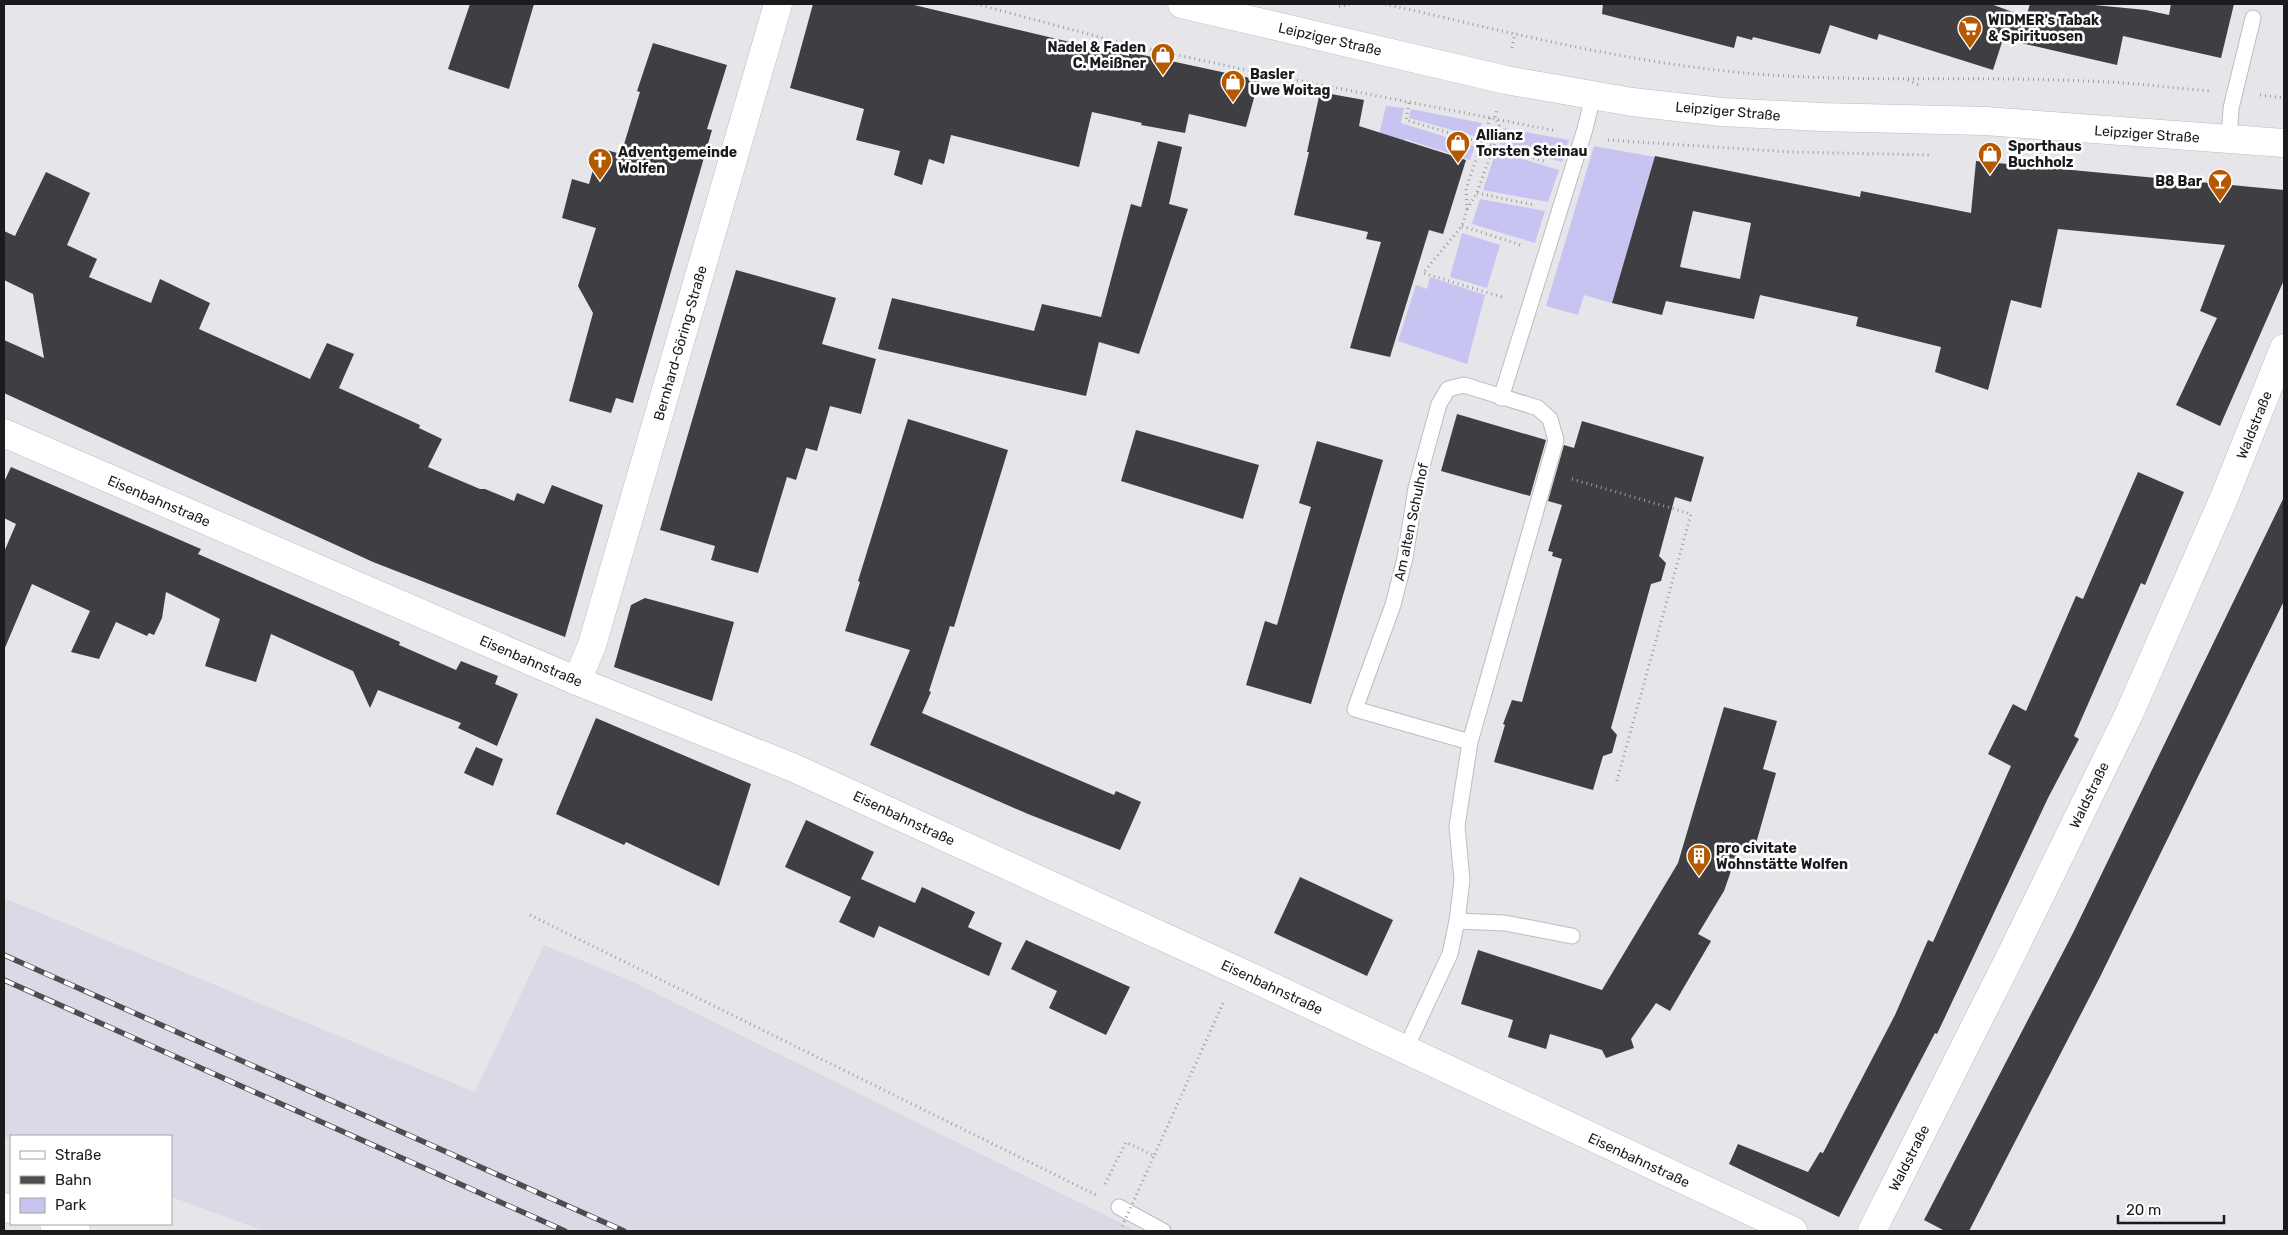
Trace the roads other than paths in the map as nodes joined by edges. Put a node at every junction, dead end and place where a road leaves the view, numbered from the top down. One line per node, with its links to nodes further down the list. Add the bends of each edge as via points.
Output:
1 (778, 4): 11 (street, Bernhard-Göring-Straße, via 592,645)
2 (1182, 4): 3 (street, Leipziger Straße)
3 (1213, 8): 5 (street, Leipziger Straße, via 1506,80)
4 (2253, 18): 6 (lane, via 2234,92)
5 (1593, 96): 6 (street, Leipziger Straße, via 1722,112 1985,121); 9 (lane)
6 (2229, 140): 7 (street, Leipziger Straße)
7 (2284, 143)
8 (2284, 348): 18 (street, Waldstraße, via 2224,498 2129,714)
9 (1501, 398): 12 (lane, Am alten Schulhof, via 1538,408 1550,419 1556,440); 12 (lane, Am alten Schulhof, via 1464,385 1448,389 1439,404 1416,488 1405,558 1393,606 1355,709)
10 (4, 433): 11 (street, Eisenbahnstraße)
11 (577, 681): 15 (street, Eisenbahnstraße, via 794,768)
12 (1470, 742): 13 (lane, Am alten Schulhof, via 1457,826 1462,880)
13 (1457, 921): 14 (lane, via 1505,923); 15 (lane, Am alten Schulhof, via 1450,954)
14 (1572, 936)
15 (1405, 1050): 21 (street, Eisenbahnstraße)
16 (1119, 1206): 20 (lane)
17 (57, 1225): 19 (street)
18 (1876, 1230)
19 (76, 1231)
20 (1163, 1231)
21 (1793, 1231)

